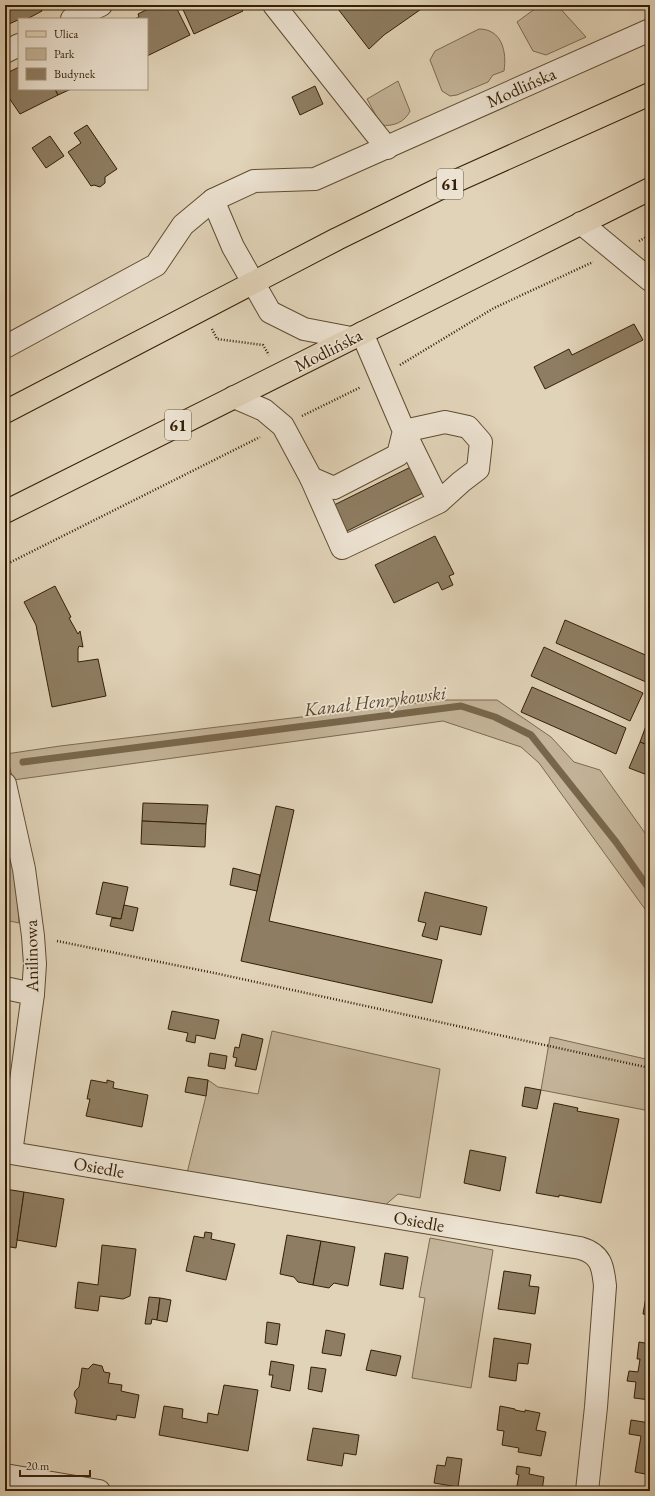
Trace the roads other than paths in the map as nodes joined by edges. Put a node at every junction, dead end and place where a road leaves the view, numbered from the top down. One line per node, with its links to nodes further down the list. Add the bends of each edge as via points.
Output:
1 (100, 5): 3 (street)
2 (274, 5): 8 (street)
3 (74, 18)
4 (650, 30): 8 (street, Modlińska)
5 (18, 46): 6 (street)
6 (5, 52)
7 (650, 94): 13 (main road, 61, via 447,184)
8 (387, 148): 10 (street, Modlińska, via 315,179 254,181)
9 (650, 189): 11 (main road, Modlińska / 61)
10 (212, 200): 13 (street, via 233,247); 15 (street, Modlińska, via 183,225 156,265)
11 (581, 223): 12 (street); 14 (main road, Modlińska / 61)
12 (650, 280)
13 (254, 282): 14 (street, via 270,312 304,329); 17 (main road, 61)
14 (356, 336): 16 (main road, Modlińska / 61); 18 (street, via 381,377)
15 (5, 347)
16 (234, 397): 19 (street, via 264,410 283,426); 21 (main road, Modlińska / 61)
17 (5, 412)
18 (404, 431): 19 (street, via 398,455 334,488); 20 (street); 20 (street, via 445,422 468,427 481,442 478,469)
19 (311, 478): 20 (street, via 342,548)
20 (439, 502)
21 (5, 512)
22 (5, 784): 24 (street, Anilinowa, via 24,869 33,936)
23 (5, 988): 24 (street)
24 (33, 994): 25 (street, Anilinowa)
25 (8, 1152): 28 (street, Osiedle, via 580,1248 593,1253 602,1266 605,1286)
26 (5, 1475): 27 (street)
27 (98, 1491)
28 (587, 1491)

